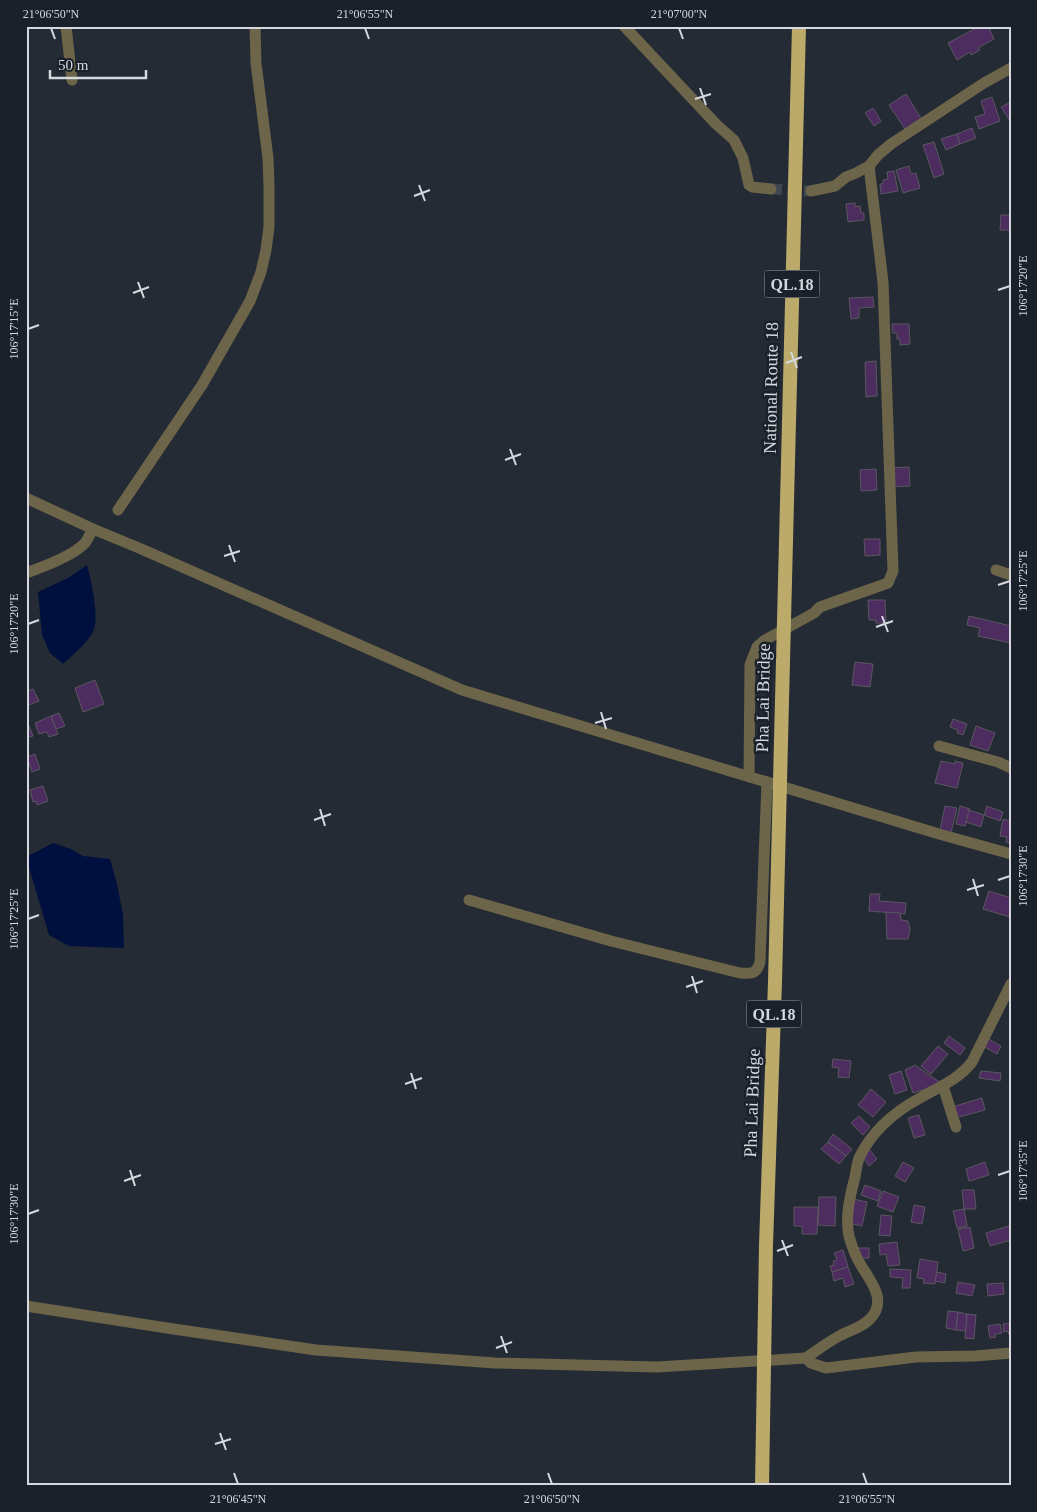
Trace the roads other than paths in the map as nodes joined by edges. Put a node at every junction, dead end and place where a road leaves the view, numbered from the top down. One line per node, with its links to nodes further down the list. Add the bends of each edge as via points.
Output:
1 (66, 26): 6 (street)
2 (255, 26): 11 (street, via 269,185 269,227 261,272 250,301 202,385)
3 (624, 26): 8 (street, via 734,140 743,158 749,185)
4 (799, 26): 13 (highway, National Route 18 / QL.18)
5 (1011, 68): 7 (street, via 891,144)
6 (72, 80)
7 (869, 166): 9 (street, via 835,186); 19 (street, via 883,282 893,571 888,582 820,607 757,647 750,665)
8 (771, 189)
9 (811, 191)
10 (26, 498): 12 (street)
11 (118, 510)
12 (93, 529): 15 (street, via 78,548); 19 (street, via 462,690)
13 (786, 541): 29 (highway, Pha Lai Bridge / QL.18, bridge)
14 (996, 570): 16 (street)
15 (26, 573)
16 (1011, 575)
17 (939, 746): 18 (street)
18 (1011, 768)
19 (749, 777): 20 (street)
20 (767, 782): 21 (street); 22 (street, via 760,962 758,968 749,974 670,957)
21 (1011, 854)
22 (469, 900)
23 (1011, 984): 24 (street, via 972,1062 956,1079)
24 (942, 1086): 25 (street); 28 (street, via 886,1121 871,1137 858,1160 848,1214 849,1236 857,1258 877,1291 876,1308 859,1328)
25 (956, 1127)
26 (26, 1306): 28 (street, via 316,1350 495,1363 657,1367)
27 (1011, 1353): 28 (street, via 916,1357 826,1368)
28 (806, 1358)
29 (762, 1486)

